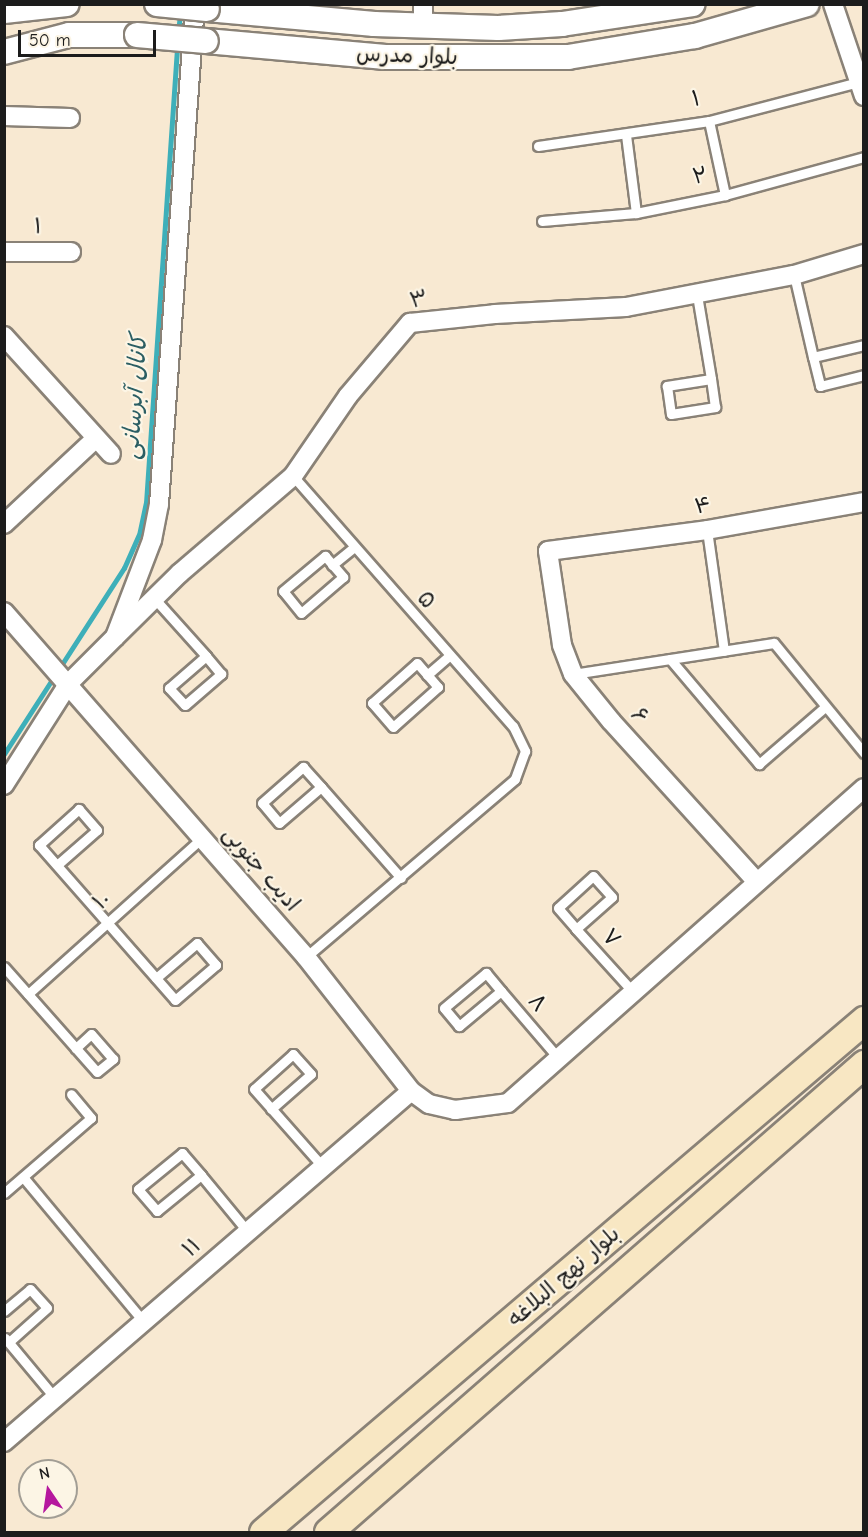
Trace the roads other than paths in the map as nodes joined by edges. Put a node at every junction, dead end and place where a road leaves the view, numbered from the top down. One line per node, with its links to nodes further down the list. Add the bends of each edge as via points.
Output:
1 (67, 4): 7 (street)
2 (157, 4): 6 (street, بلوار مدرس, bridge)
3 (692, 4): 8 (street, بلوار مدرس, via 562,24 498,28)
4 (807, 4): 9 (street, بلوار مدرس, bridge, via 695,36 568,57 385,57 137,35 69,35)
5 (833, 4): 10 (street)
6 (201, 7): 8 (street, بلوار مدرس); 41 (street, via 159,504 137,589)
7 (4, 11)
8 (423, 15)
9 (4, 52)
10 (861, 89): 13 (lane, ۱)
11 (4, 116): 12 (street)
12 (70, 118)
13 (709, 122): 14 (lane, ۱); 17 (lane)
14 (626, 135): 15 (lane, ۱); 18 (lane)
15 (538, 146)
16 (864, 157): 17 (lane, ۲)
17 (725, 195): 18 (lane, ۲)
18 (636, 213): 19 (lane, ۲)
19 (542, 221)
20 (4, 252): 21 (street, ۱)
21 (71, 252)
22 (864, 254): 23 (street, ۳)
23 (794, 275): 24 (street, ۳); 27 (lane)
24 (697, 295): 29 (lane); 32 (street, ۳, via 626,307 410,323 348,396)
25 (6, 342): 30 (street)
26 (864, 345): 27 (lane)
27 (813, 357): 28 (lane, via 820,386)
28 (864, 375)
29 (711, 379): 29 (lane, via 667,386 671,414 715,407)
30 (95, 439): 31 (street); 34 (street)
31 (111, 454)
32 (293, 476): 36 (lane, ۵); 39 (street, ۳)
33 (864, 502): 35 (street, ۴)
34 (4, 524)
35 (707, 530): 37 (street, ۴); 42 (lane)
36 (352, 548): 38 (lane); 43 (lane, ۵)
37 (548, 551): 46 (street, ۶, via 562,645)
38 (332, 565): 38 (lane, via 325,556 283,591 301,613 343,577)
39 (154, 598): 41 (street, ۳); 44 (lane)
40 (5, 614): 48 (street, ادیب جنوبی)
41 (115, 637): 48 (street, ۳)
42 (723, 651): 45 (lane); 49 (lane, via 774,643)
43 (450, 655): 47 (lane); 56 (lane, ۵, via 513,726 525,752 515,779)
44 (206, 656): 44 (lane, via 169,688 185,705 221,674)
45 (670, 659): 46 (lane); 49 (lane, via 759,764)
46 (573, 674): 57 (street, ۶)
47 (427, 675): 47 (lane, via 438,687 393,727 372,703 417,663)
48 (69, 683): 51 (street, ۳); 54 (street, ادیب جنوبی)
49 (825, 707): 50 (lane)
50 (864, 753)
51 (4, 785)
52 (321, 787): 52 (lane, via 303,767 262,803 279,823); 56 (lane)
53 (864, 788): 57 (street)
54 (202, 838): 58 (lane, ۱۰); 60 (street, ادیب جنوبی)
55 (57, 865): 55 (lane, via 97,830 79,809 39,845); 58 (lane)
56 (401, 878): 60 (lane)
57 (757, 882): 64 (street)
58 (108, 922): 62 (lane); 65 (lane, ۱۰)
59 (576, 929): 59 (lane, ۷, via 612,897 594,876 558,908); 64 (lane, ۷)
60 (306, 957): 70 (street, ادیب جنوبی)
61 (4, 967): 65 (lane)
62 (156, 978): 62 (lane, via 197,943 216,964 175,1000)
63 (501, 991): 63 (lane, ۸, via 486,973 444,1008 459,1026); 68 (lane, ۸)
64 (634, 993): 68 (street)
65 (28, 994): 67 (lane)
66 (864, 1020): 83 (main road, بلوار نهج البلاغه)
67 (76, 1048)
68 (559, 1059): 70 (street, via 508,1103 455,1110 429,1104)
69 (864, 1064): 84 (main road, بلوار نهج البلاغه)
70 (411, 1091): 73 (street, ۱۱)
71 (71, 1094): 75 (lane, via 91,1118)
72 (271, 1109): 72 (lane, via 254,1089 293,1054 311,1074); 73 (lane)
73 (323, 1167): 77 (street, ۱۱)
74 (201, 1175): 74 (lane, via 182,1153 138,1189 157,1211); 77 (lane)
75 (23, 1178): 76 (lane); 79 (lane)
76 (4, 1192)
77 (248, 1232): 79 (street, ۱۱)
78 (4, 1311): 80 (lane, via 30,1289 47,1308)
79 (144, 1322): 81 (street, ۱۱)
80 (7, 1340): 81 (lane)
81 (55, 1398): 82 (street, ۱۱)
82 (4, 1442)
83 (263, 1533)
84 (328, 1533)

